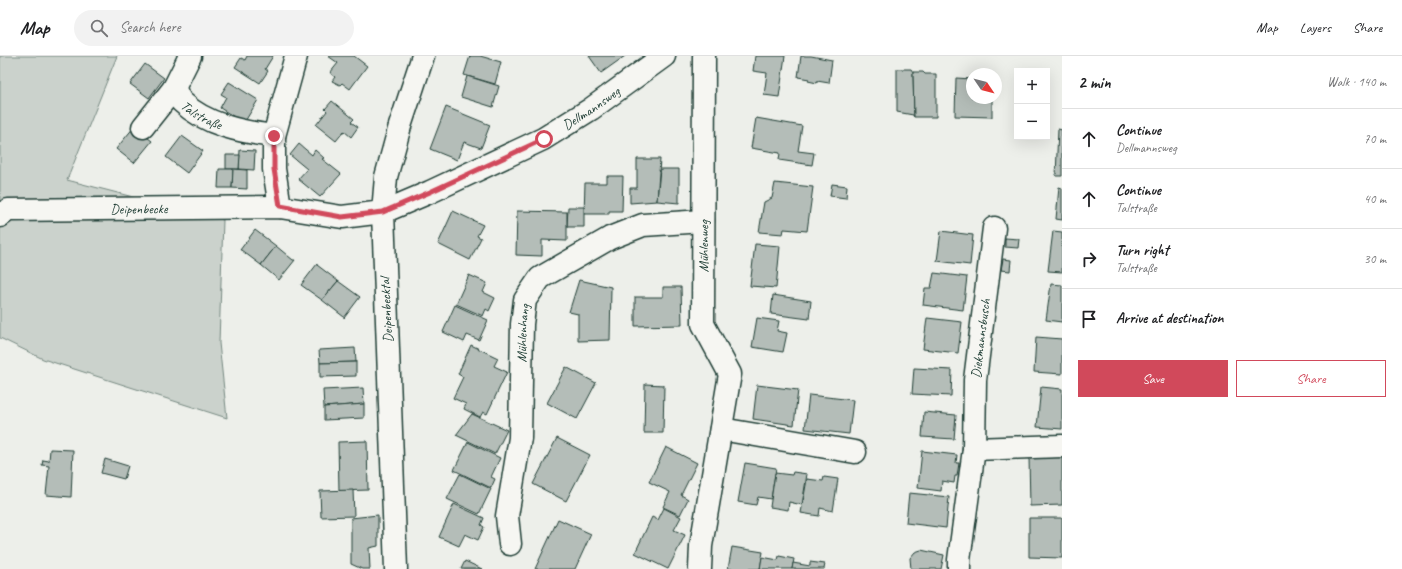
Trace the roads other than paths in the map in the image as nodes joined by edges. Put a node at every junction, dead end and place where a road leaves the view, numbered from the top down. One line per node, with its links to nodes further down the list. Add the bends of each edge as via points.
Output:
1 (190, 56): 6 (street, Talstraße)
2 (296, 56): 8 (street)
3 (423, 56): 10 (street, Deipenbecktal, via 386,177)
4 (664, 56): 10 (street, Dellmannsweg, via 591,109 544,139)
5 (704, 56): 12 (street, Mühlenweg)
6 (174, 88): 7 (street); 8 (street, Talstraße, via 181,101 204,118 253,134)
7 (143, 127)
8 (274, 136): 9 (street, via 274,169)
9 (280, 206): 10 (street, via 342,217); 11 (street, Deipenbecke, via 8,210)
10 (383, 212): 19 (street, Deipenbecktal)
11 (0, 216)
12 (703, 221): 14 (street, Mühlenweg, via 703,324 730,374); 18 (street, Mühlenhang, via 643,224 610,238 540,278 525,300 522,324 520,438 507,516)
13 (994, 228): 16 (street, Diekmannsbusch, via 975,380)
14 (721, 429): 17 (street); 20 (street, Mühlenweg, via 701,546)
15 (1062, 446): 16 (street)
16 (974, 449): 21 (street, Diekmannsbusch)
17 (855, 452)
18 (510, 544)
19 (396, 569)
20 (700, 569)
21 (959, 569)

